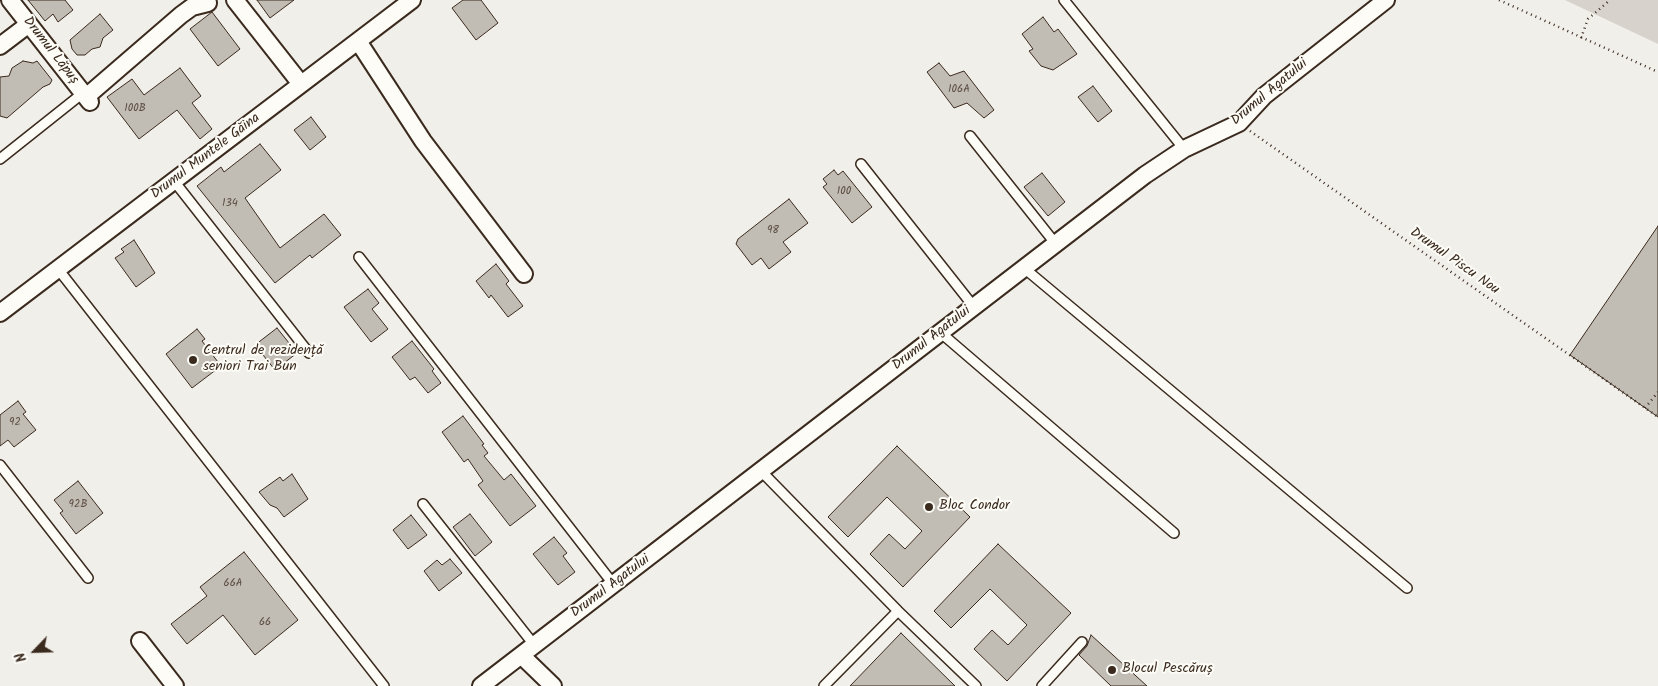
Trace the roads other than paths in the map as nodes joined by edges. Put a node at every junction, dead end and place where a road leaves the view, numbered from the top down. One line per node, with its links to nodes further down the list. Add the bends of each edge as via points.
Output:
1 (235, 0): 10 (street)
2 (412, 0): 8 (street, Drumul Muntele Găina)
3 (1064, 0): 13 (lane)
4 (1386, 0): 13 (street, Drumul Agatului, via 1264,96 1239,123)
5 (13, 1): 7 (street, Drumul Lăpuș)
6 (208, 3): 11 (street, via 192,7 181,15)
7 (29, 24): 9 (street); 11 (street, Drumul Lăpuș)
8 (358, 41): 10 (street, Drumul Muntele Găina); 21 (street, via 423,141)
9 (0, 46)
10 (301, 84): 16 (street, Drumul Muntele Găina)
11 (86, 98): 14 (lane)
12 (970, 136): 17 (lane)
13 (1184, 149): 17 (street, Drumul Agatului, via 1145,174)
14 (0, 159)
15 (861, 164): 22 (lane)
16 (174, 181): 20 (street, Drumul Muntele Găina); 25 (lane)
17 (1055, 244): 19 (street, Drumul Agatului)
18 (359, 257): 31 (lane)
19 (1024, 268): 22 (street, Drumul Agatului); 32 (lane)
20 (58, 269): 23 (street, Drumul Muntele Găina); 38 (lane)
21 (524, 274)
22 (974, 306): 24 (street, Drumul Agatului)
23 (0, 313)
24 (941, 333): 27 (street, Drumul Agatului); 29 (lane)
25 (309, 353)
26 (0, 465): 30 (lane)
27 (762, 472): 31 (street, Drumul Agatului); 33 (lane)
28 (423, 504): 36 (lane)
29 (1174, 533)
30 (88, 578)
31 (614, 586): 36 (street, Drumul Agatului)
32 (1407, 588)
33 (898, 611): 41 (lane); 42 (lane)
34 (140, 641): 37 (street)
35 (1082, 642): 43 (lane)
36 (528, 651): 39 (street, Drumul Agatului); 40 (street)
37 (175, 686)
38 (384, 686)
39 (481, 686)
40 (554, 686)
41 (824, 686)
42 (976, 686)
43 (1042, 686)

